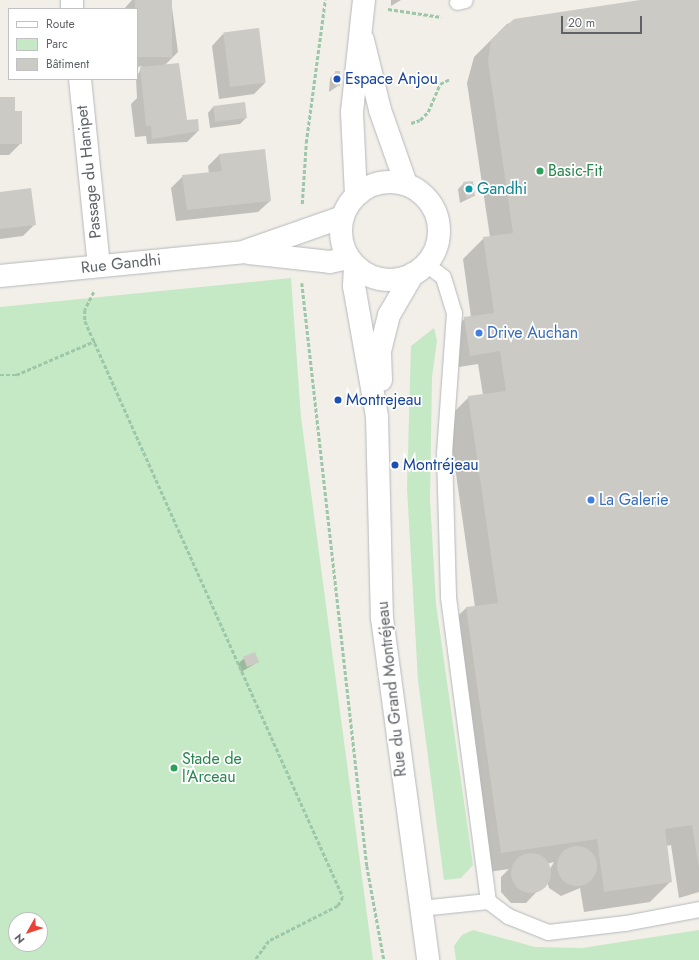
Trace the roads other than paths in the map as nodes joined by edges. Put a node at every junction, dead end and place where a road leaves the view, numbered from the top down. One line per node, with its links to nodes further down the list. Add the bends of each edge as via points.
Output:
1 (364, 0): 2 (street)
2 (360, 26): 4 (street, via 380,110); 5 (street, via 352,112)
3 (80, 80): 9 (street, Passage du Hanipet)
4 (406, 184): 5 (street, Rue du Grand Montréjeau, via 380,183); 10 (street, Rue du Grand Montréjeau, via 422,193 436,215 438,240)
5 (356, 195): 6 (street, Rue du Grand Montréjeau)
6 (343, 217): 7 (street, Rue Gandhi); 8 (street, Rue du Grand Montréjeau, via 342,242)
7 (243, 252): 8 (street, Rue Gandhi, via 330,262); 9 (street, Rue Gandhi)
8 (352, 262): 10 (street, via 378,278 396,279); 12 (street, Rue du Grand Montréjeau)
9 (99, 266): 11 (street, Rue Gandhi)
10 (420, 269): 12 (street, Rue du Grand Montréjeau, via 392,308 384,333); 13 (lane, via 443,277 454,313 444,452 448,597)
11 (0, 276)
12 (377, 417): 14 (street, Rue du Grand Montréjeau, via 382,618)
13 (488, 901): 14 (lane); 15 (lane, via 508,916 548,932 625,923)
14 (420, 908): 16 (street, Rue du Grand Montréjeau)
15 (699, 909)
16 (428, 960)

